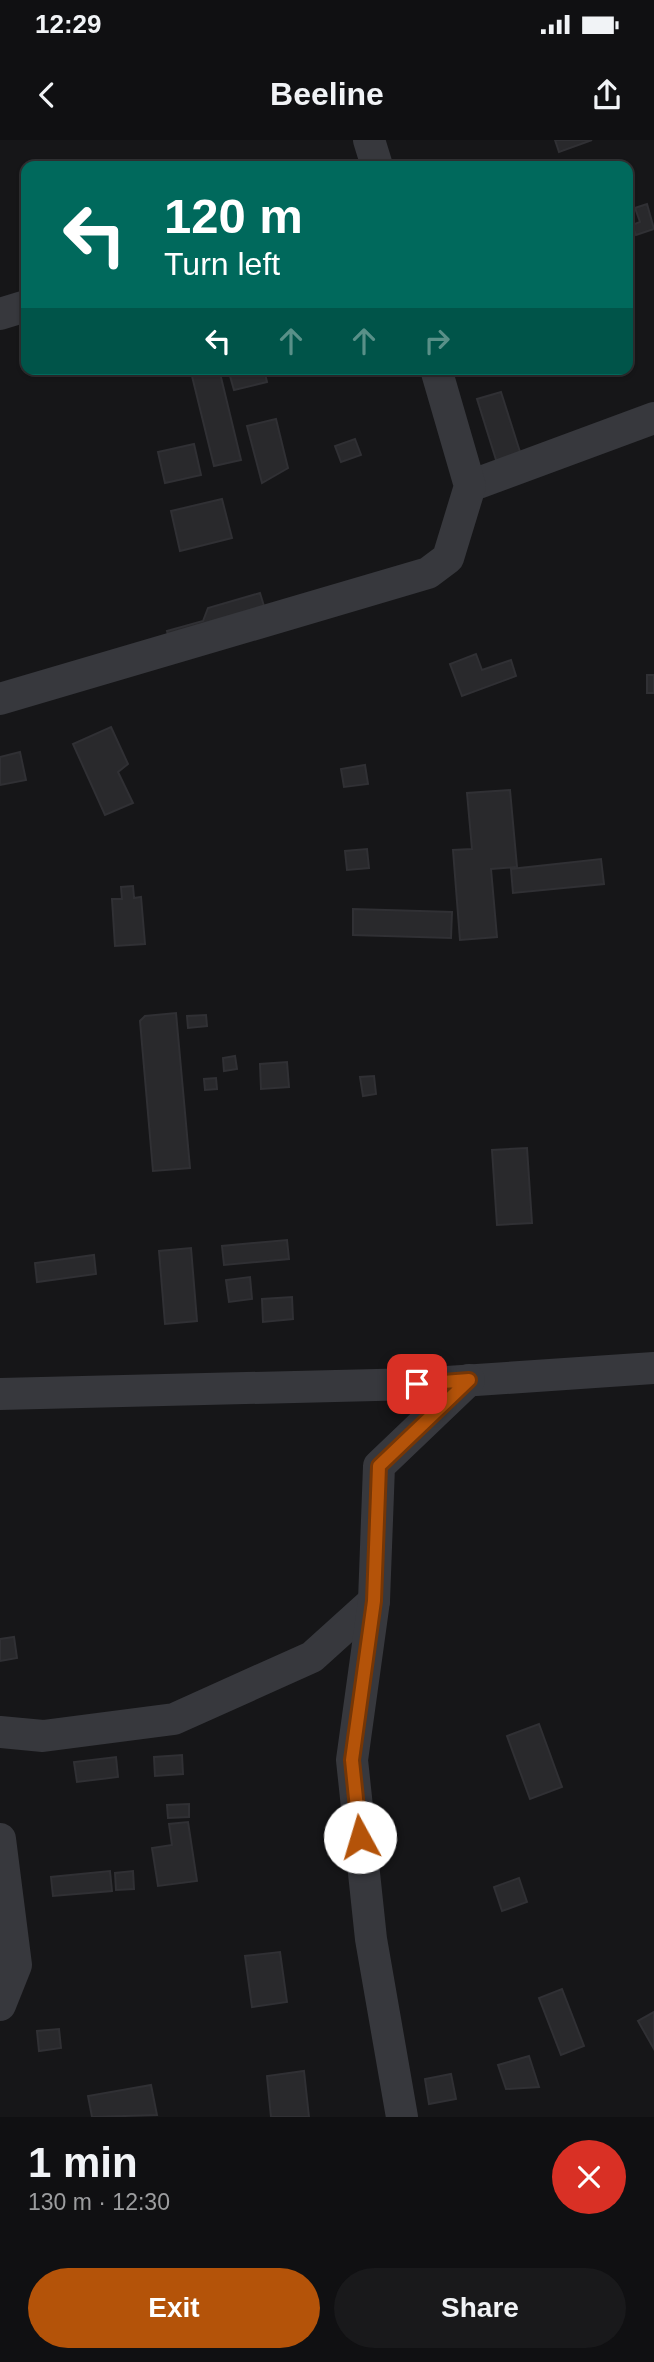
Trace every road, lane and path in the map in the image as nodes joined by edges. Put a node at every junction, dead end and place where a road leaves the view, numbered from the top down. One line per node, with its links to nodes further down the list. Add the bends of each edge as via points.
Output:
1 (369, 140): 2 (street)
2 (375, 161)
3 (21, 308): 4 (street)
4 (0, 314)
5 (438, 375): 7 (street)
6 (654, 418): 7 (street)
7 (470, 486): 8 (street, via 449,558 428,573)
8 (0, 699)
9 (654, 1368): 10 (street)
10 (469, 1380): 11 (street); 12 (street, via 379,1466)
11 (0, 1394)
12 (374, 1601): 13 (street, via 312,1657 174,1719 43,1736); 16 (street, via 352,1760 371,1939)
13 (0, 1732)
14 (0, 1839): 15 (street, via 16,1965)
15 (0, 2005)
16 (402, 2117)

